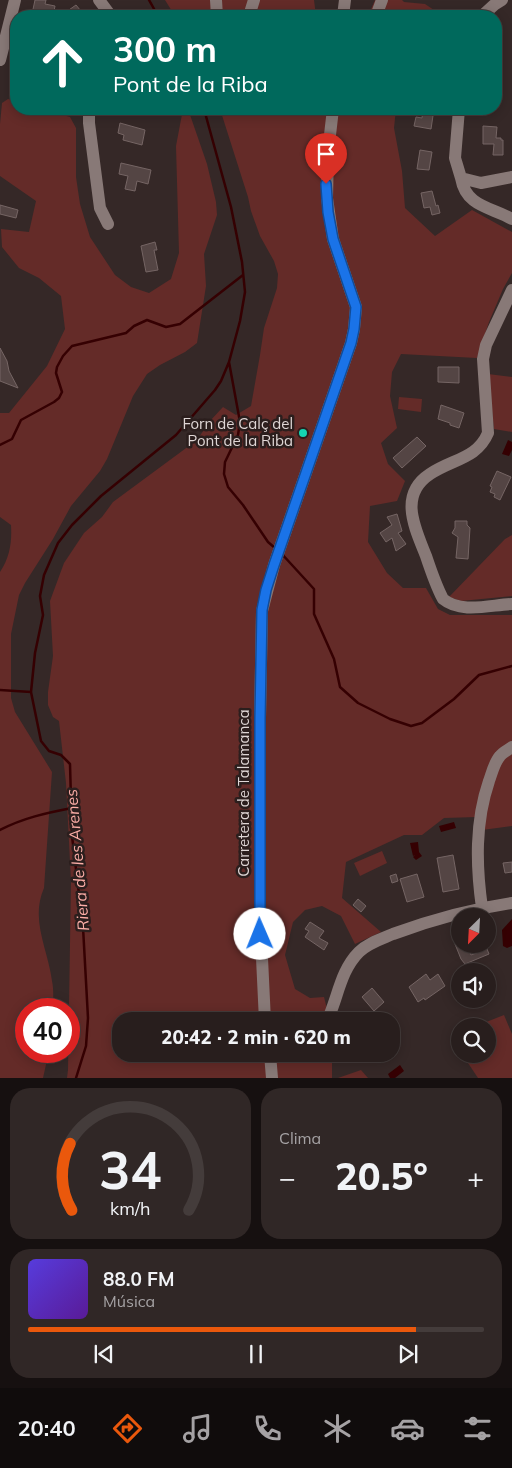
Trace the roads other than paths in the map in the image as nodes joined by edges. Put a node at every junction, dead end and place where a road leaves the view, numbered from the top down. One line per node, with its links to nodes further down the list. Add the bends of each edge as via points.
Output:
1 (502, 0): 2 (street)
2 (489, 10)
3 (10, 20): 4 (street)
4 (0, 60)
5 (89, 115): 11 (street, via 100,208)
6 (332, 115): 18 (street, Carretera de Talamanca, via 327,198 333,239 356,307 351,343 264,600 261,639 260,916)
7 (458, 115): 9 (street, via 454,158)
8 (512, 177): 9 (street, via 481,183)
9 (461, 178): 10 (street, via 466,193 475,202)
10 (512, 219)
11 (108, 224)
12 (512, 290): 13 (street, via 483,358 488,433 484,442 477,450 430,473 415,490 411,507 415,527 443,599 462,607)
13 (512, 604)
14 (512, 747): 16 (street, via 500,755 483,802 478,835)
15 (512, 903): 16 (street)
16 (482, 908)
17 (451, 916): 19 (street, via 371,943 359,952 342,977)
18 (265, 1012)
19 (330, 1012)
20 (270, 1062): 21 (street)
21 (272, 1078)

